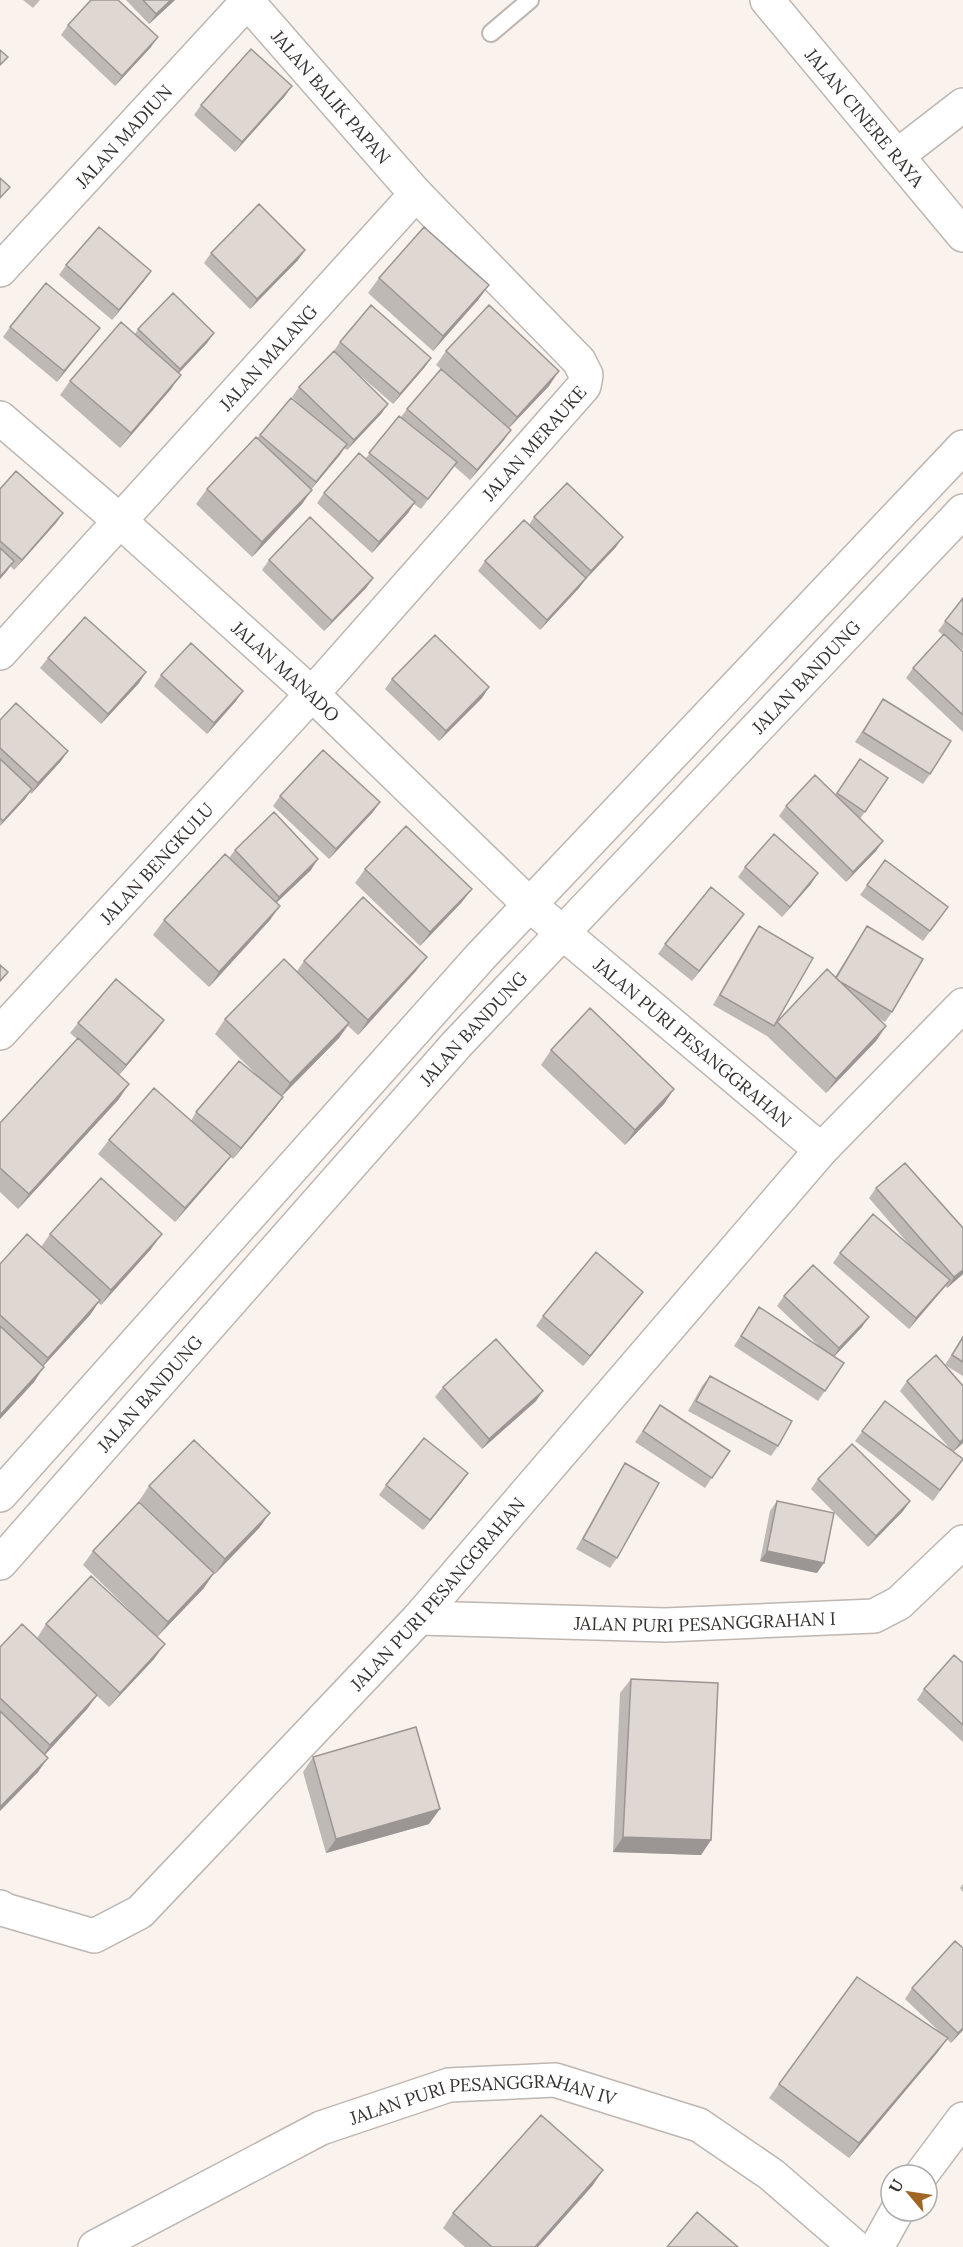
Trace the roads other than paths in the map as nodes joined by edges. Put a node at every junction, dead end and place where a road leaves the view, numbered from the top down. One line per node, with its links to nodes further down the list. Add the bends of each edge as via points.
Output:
1 (530, 0): 4 (lane)
2 (767, 0): 6 (street, JALAN CINERE RAYA)
3 (247, 1): 7 (street, JALAN BALIK PAPAN); 9 (street, JALAN MADIUN)
4 (491, 33)
5 (963, 105): 6 (street)
6 (897, 156): 8 (street, JALAN CINERE RAYA)
7 (416, 194): 13 (street, JALAN MALANG); 15 (street, JALAN MERAUKE, via 579,361 586,375 584,386)
8 (963, 235)
9 (0, 270)
10 (0, 418): 13 (street, JALAN MANADO)
11 (963, 447): 16 (street)
12 (963, 511): 17 (street, JALAN BANDUNG)
13 (120, 521): 14 (street, JALAN MALANG); 15 (street, JALAN MANADO)
14 (0, 654)
15 (312, 694): 16 (street, JALAN MANADO); 19 (street, JALAN BENGKULU)
16 (531, 906): 17 (street, JALAN MANADO); 21 (street, via 481,956)
17 (566, 933): 20 (street, JALAN PURI PESANGGRAHAN); 23 (street, JALAN BANDUNG, via 457,1044)
18 (963, 1005): 20 (street, JALAN PURI PESANGGRAHAN)
19 (0, 1033)
20 (821, 1150): 24 (street, JALAN PURI PESANGGRAHAN)
21 (0, 1495)
22 (963, 1542): 24 (street, JALAN PURI PESANGGRAHAN I, via 899,1603 874,1617 665,1625)
23 (0, 1563)
24 (419, 1618): 25 (street, JALAN PURI PESANGGRAHAN, via 140,1912 94,1936)
25 (0, 1907)
26 (963, 2119): 27 (street)
27 (930, 2163)
28 (890, 2223): 31 (street)
29 (94, 2247): 30 (street, JALAN PURI PESANGGRAHAN IV, via 321,2128 449,2085 555,2080 699,2125 772,2175)
30 (855, 2247)
31 (876, 2247)

